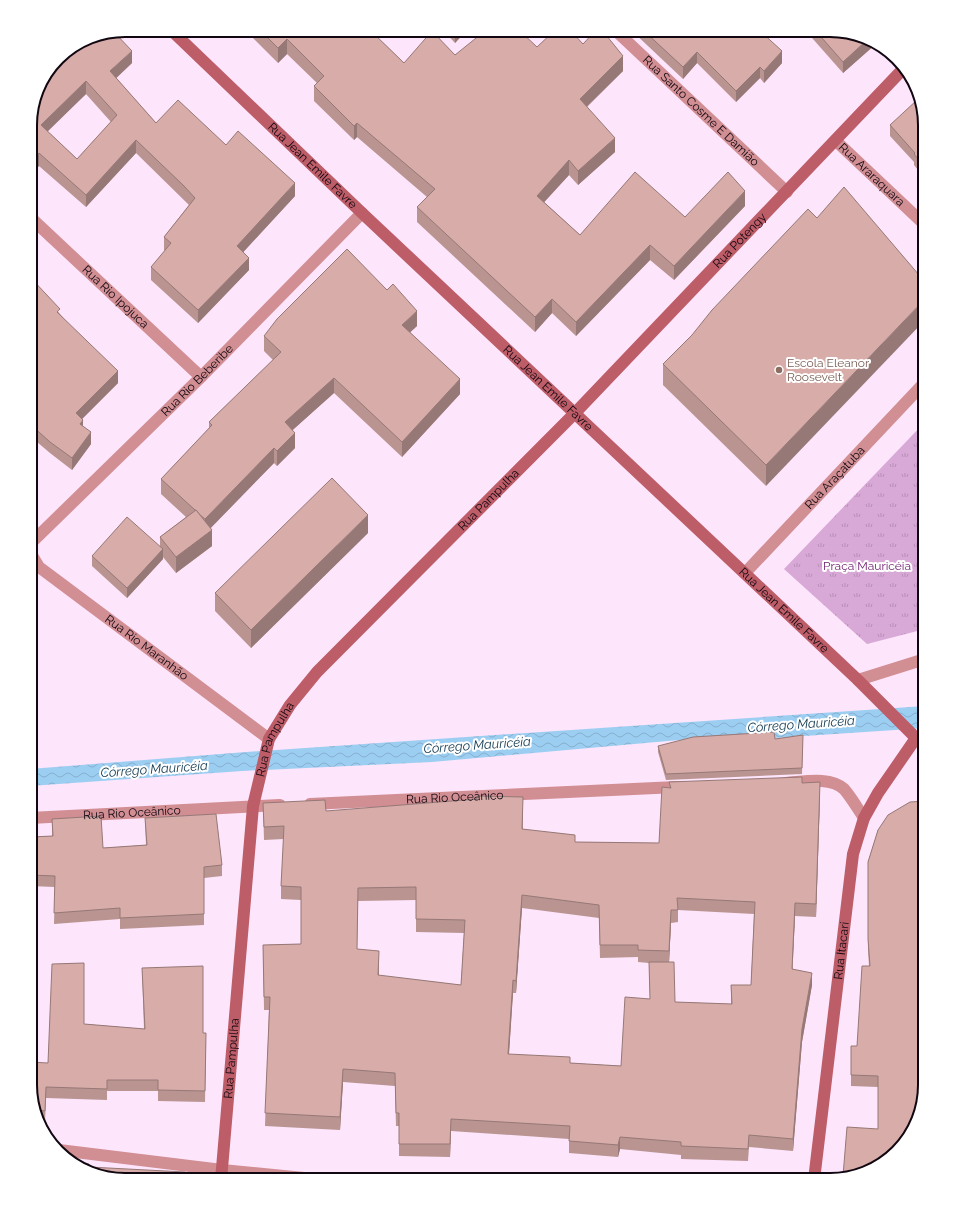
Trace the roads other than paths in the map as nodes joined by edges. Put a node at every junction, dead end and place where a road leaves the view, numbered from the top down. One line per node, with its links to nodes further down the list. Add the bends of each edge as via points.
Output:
1 (178, 37): 6 (main road, Rua Jean Emile Favre)
2 (622, 37): 5 (street, Rua Santo Cosme E Damião)
3 (900, 72): 4 (main road, Rua Potengy)
4 (836, 141): 5 (main road, Rua Potengy); 7 (street, Rua Araraquara)
5 (787, 192): 11 (main road, Rua Potengy)
6 (362, 214): 9 (street, Rua Rio Beberibe); 11 (main road, Rua Jean Emile Favre)
7 (918, 218)
8 (37, 224): 9 (street, Rua Rio Ipojuca)
9 (201, 377): 12 (street, Rua Rio Beberibe)
10 (918, 389): 14 (street, Rua Araçatuba)
11 (575, 413): 14 (main road, Rua Jean Emile Favre); 18 (main road, Rua Pampulha, via 317,672 290,705)
12 (37, 537)
13 (37, 564): 18 (street, Rua Rio Maranhão)
14 (745, 574): 16 (main road, Rua Jean Emile Favre)
15 (918, 661): 16 (street)
16 (858, 680): 17 (main road, Rua Jean Emile Favre)
17 (916, 738): 23 (main road, Rua Itacari)
18 (268, 743): 21 (main road, Rua Pampulha)
19 (777, 783): 23 (street, via 816,781 837,785 844,790)
20 (691, 787): 21 (street, Rua Rio Oceânico)
21 (253, 806): 22 (street, Rua Rio Oceânico); 26 (main road, Rua Pampulha)
22 (37, 818)
23 (864, 818): 27 (main road, Rua Itacari, via 853,854)
24 (67, 1151): 25 (street)
25 (208, 1173)
26 (221, 1173)
27 (815, 1173)

